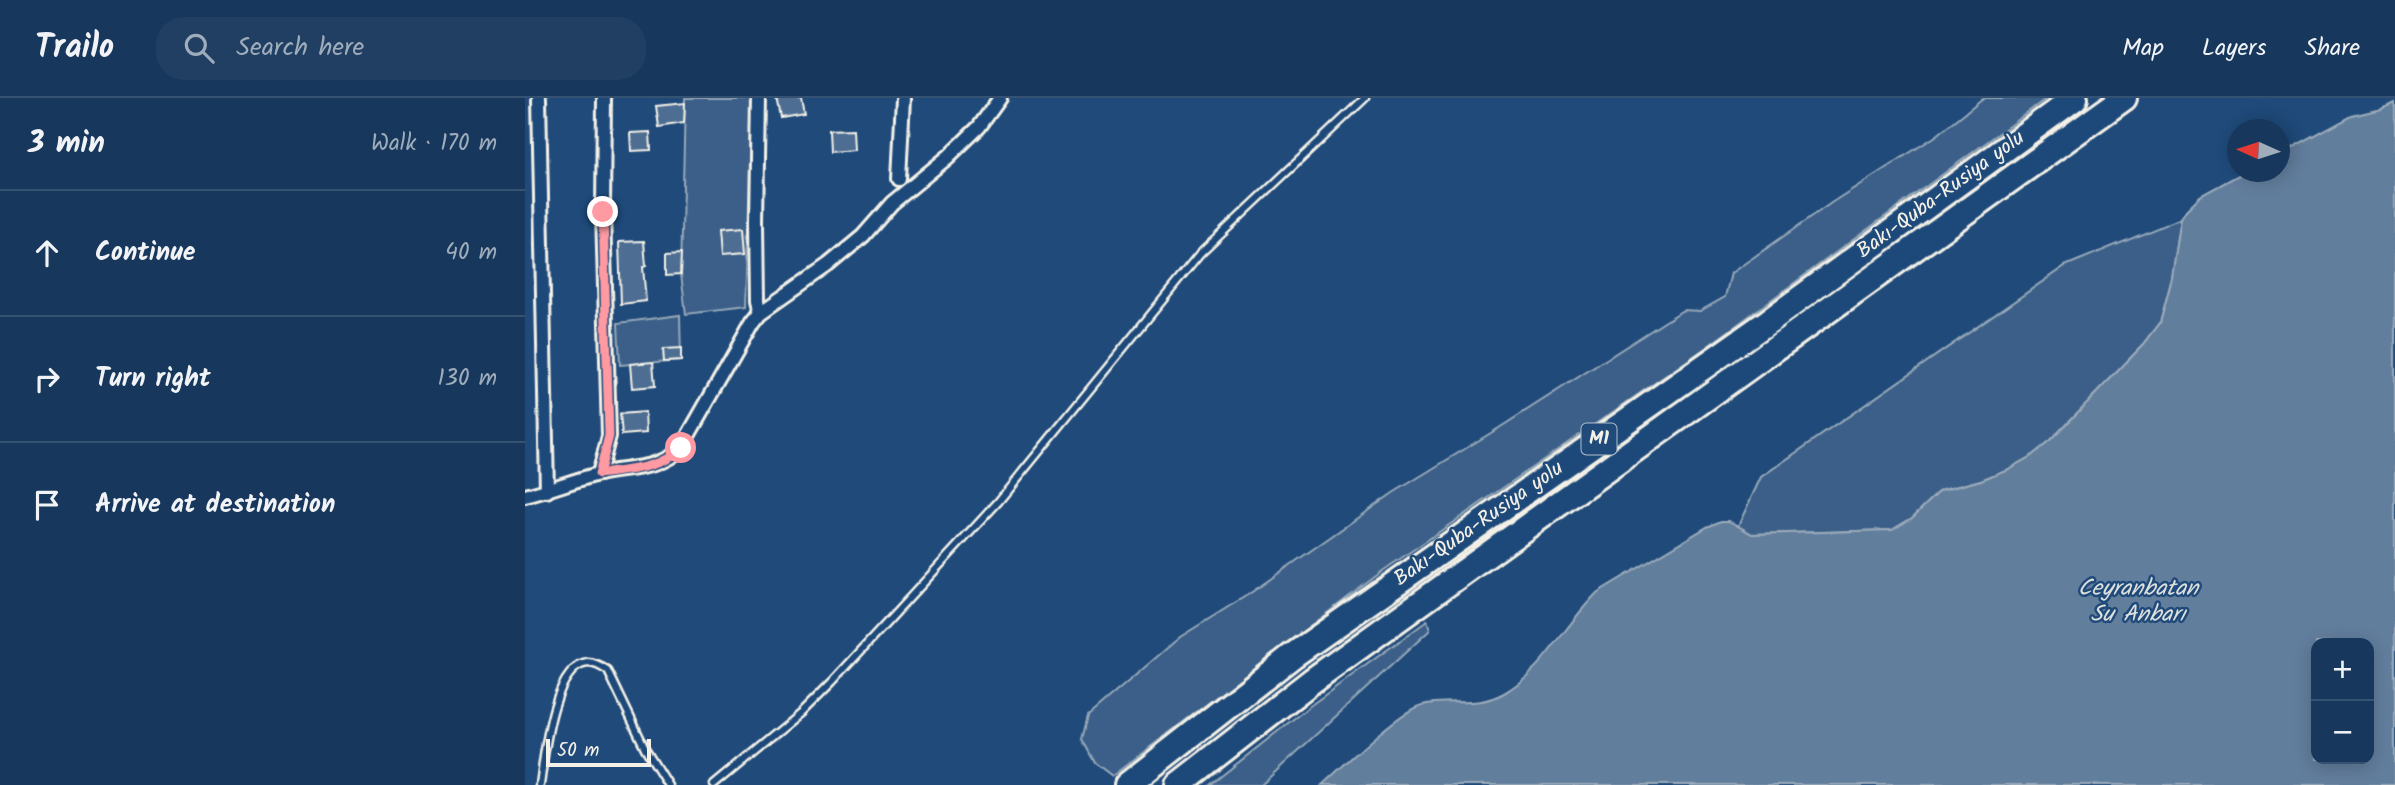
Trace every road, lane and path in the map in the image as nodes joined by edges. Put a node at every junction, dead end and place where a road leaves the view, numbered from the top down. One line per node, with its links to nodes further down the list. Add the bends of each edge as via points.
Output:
1 (539, 98): 12 (street)
2 (604, 98): 11 (street, via 609,436)
3 (759, 98): 10 (street, via 757,286)
4 (903, 98): 9 (street)
5 (1000, 98): 10 (street, via 979,127 892,203 863,236)
6 (1365, 98): 16 (lane, via 1200,254 1006,493 832,682)
7 (2075, 98): 17 (highway, Bakı-Quba-Rusiya yolu / M1, via 1769,321 1292,656)
8 (2124, 98): 18 (highway, Bakı-Quba-Rusiya yolu / M1, via 1313,680)
9 (899, 179)
10 (761, 312): 11 (street, via 681,448 657,464)
11 (599, 474): 12 (street)
12 (547, 491): 13 (street)
13 (525, 496)
14 (540, 785): 15 (lane, via 548,730 560,691 576,667 587,663 608,671)
15 (668, 785)
16 (715, 785)
17 (1128, 785)
18 (1178, 785)

